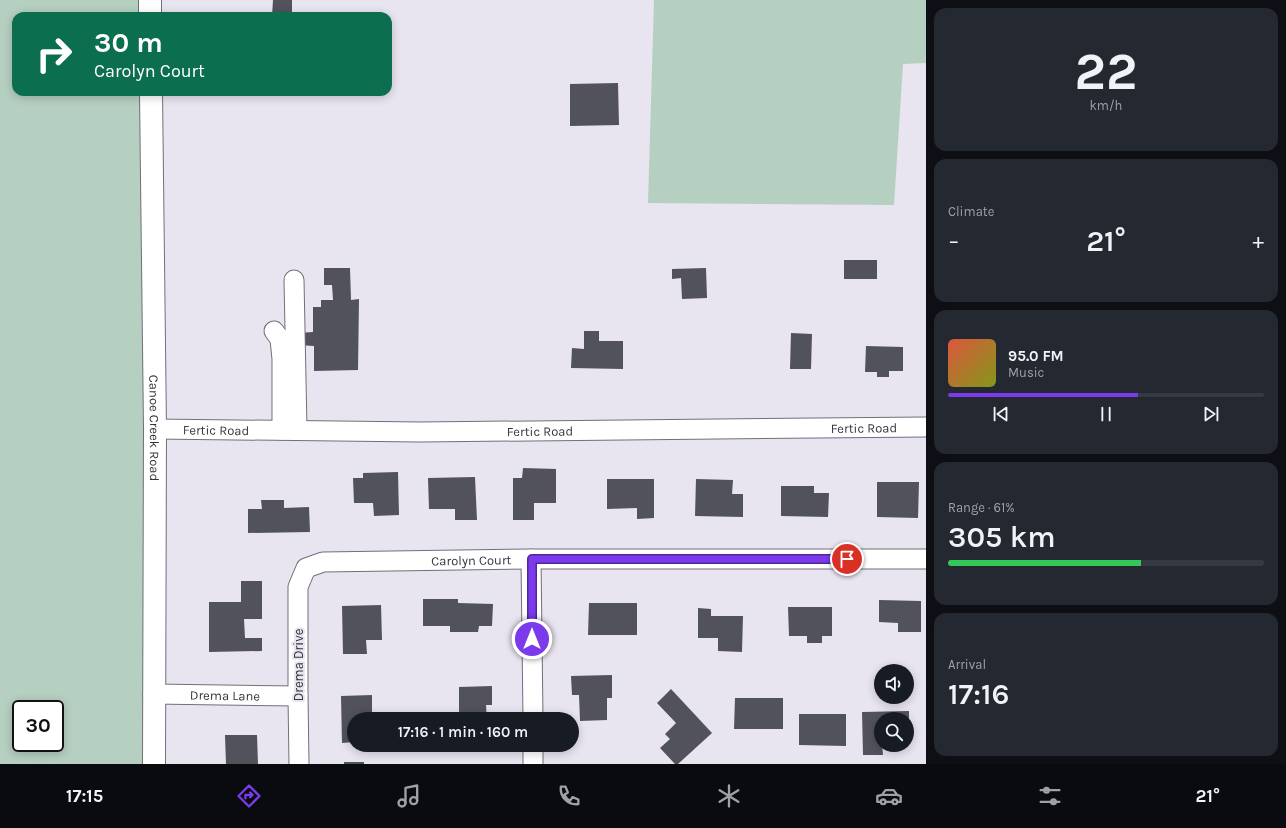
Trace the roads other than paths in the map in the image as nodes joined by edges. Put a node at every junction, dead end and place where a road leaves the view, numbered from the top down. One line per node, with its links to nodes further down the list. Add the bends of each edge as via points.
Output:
1 (150, 0): 2 (main road)
2 (150, 12)
3 (151, 96): 7 (main road, Canoe Creek Road)
4 (294, 280): 8 (street)
5 (274, 331): 8 (street, via 280,340)
6 (926, 427): 8 (street, Fertic Road, via 420,432)
7 (155, 429): 8 (street, Fertic Road); 12 (main road, Canoe Creek Road)
8 (290, 430)
9 (532, 559): 10 (street, Carolyn Court); 11 (street, Carolyn Court, via 324,562); 14 (street)
10 (926, 559)
11 (306, 568): 13 (street, Drema Drive, via 298,587)
12 (154, 694): 13 (street, Drema Lane); 16 (main road, Canoe Creek Road)
13 (298, 696): 17 (street, Drema Drive)
14 (533, 712)
15 (533, 752): 18 (street)
16 (154, 764)
17 (299, 764)
18 (533, 764)

